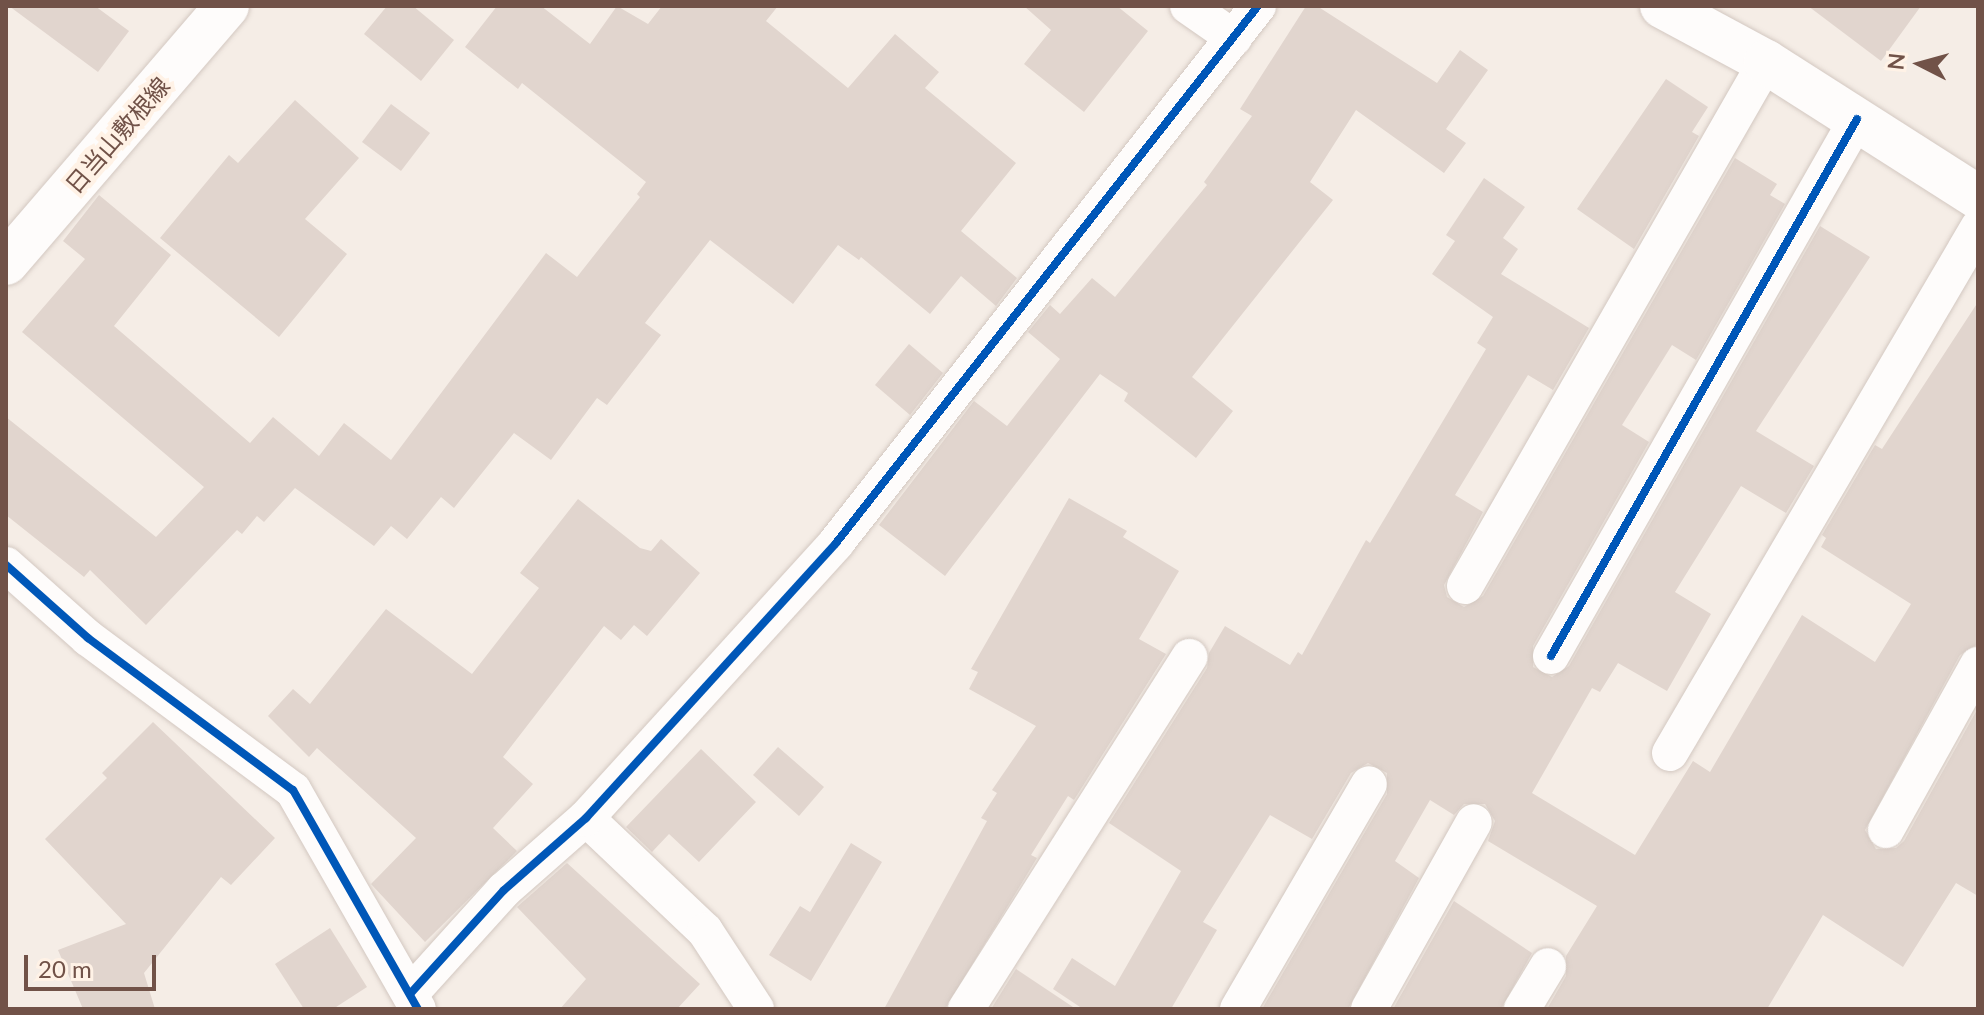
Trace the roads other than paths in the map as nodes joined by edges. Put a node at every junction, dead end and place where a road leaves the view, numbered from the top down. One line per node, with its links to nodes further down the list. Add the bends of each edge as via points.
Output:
1 (227, 6): 10 (street, 日当山敷根線)
2 (1188, 6): 5 (street)
3 (1258, 6): 5 (street)
4 (1662, 6): 6 (street)
5 (1234, 38): 18 (street, via 836,543)
6 (1766, 62): 7 (street); 12 (street)
7 (1857, 119): 8 (street); 13 (street)
8 (1978, 197)
9 (1978, 228): 16 (street)
10 (9, 253)
11 (6, 565): 22 (street, via 88,638 293,790)
12 (1465, 586)
13 (1551, 656)
14 (1189, 657): 24 (street)
15 (1978, 665): 20 (street)
16 (1670, 753)
17 (1369, 784): 25 (street)
18 (586, 818): 22 (street, via 504,890); 23 (street, via 705,931)
19 (1474, 822): 26 (street)
20 (1886, 830)
21 (1548, 966): 27 (street)
22 (414, 1001)
23 (756, 1009)
24 (966, 1009)
25 (1238, 1009)
26 (1369, 1009)
27 (1522, 1009)

